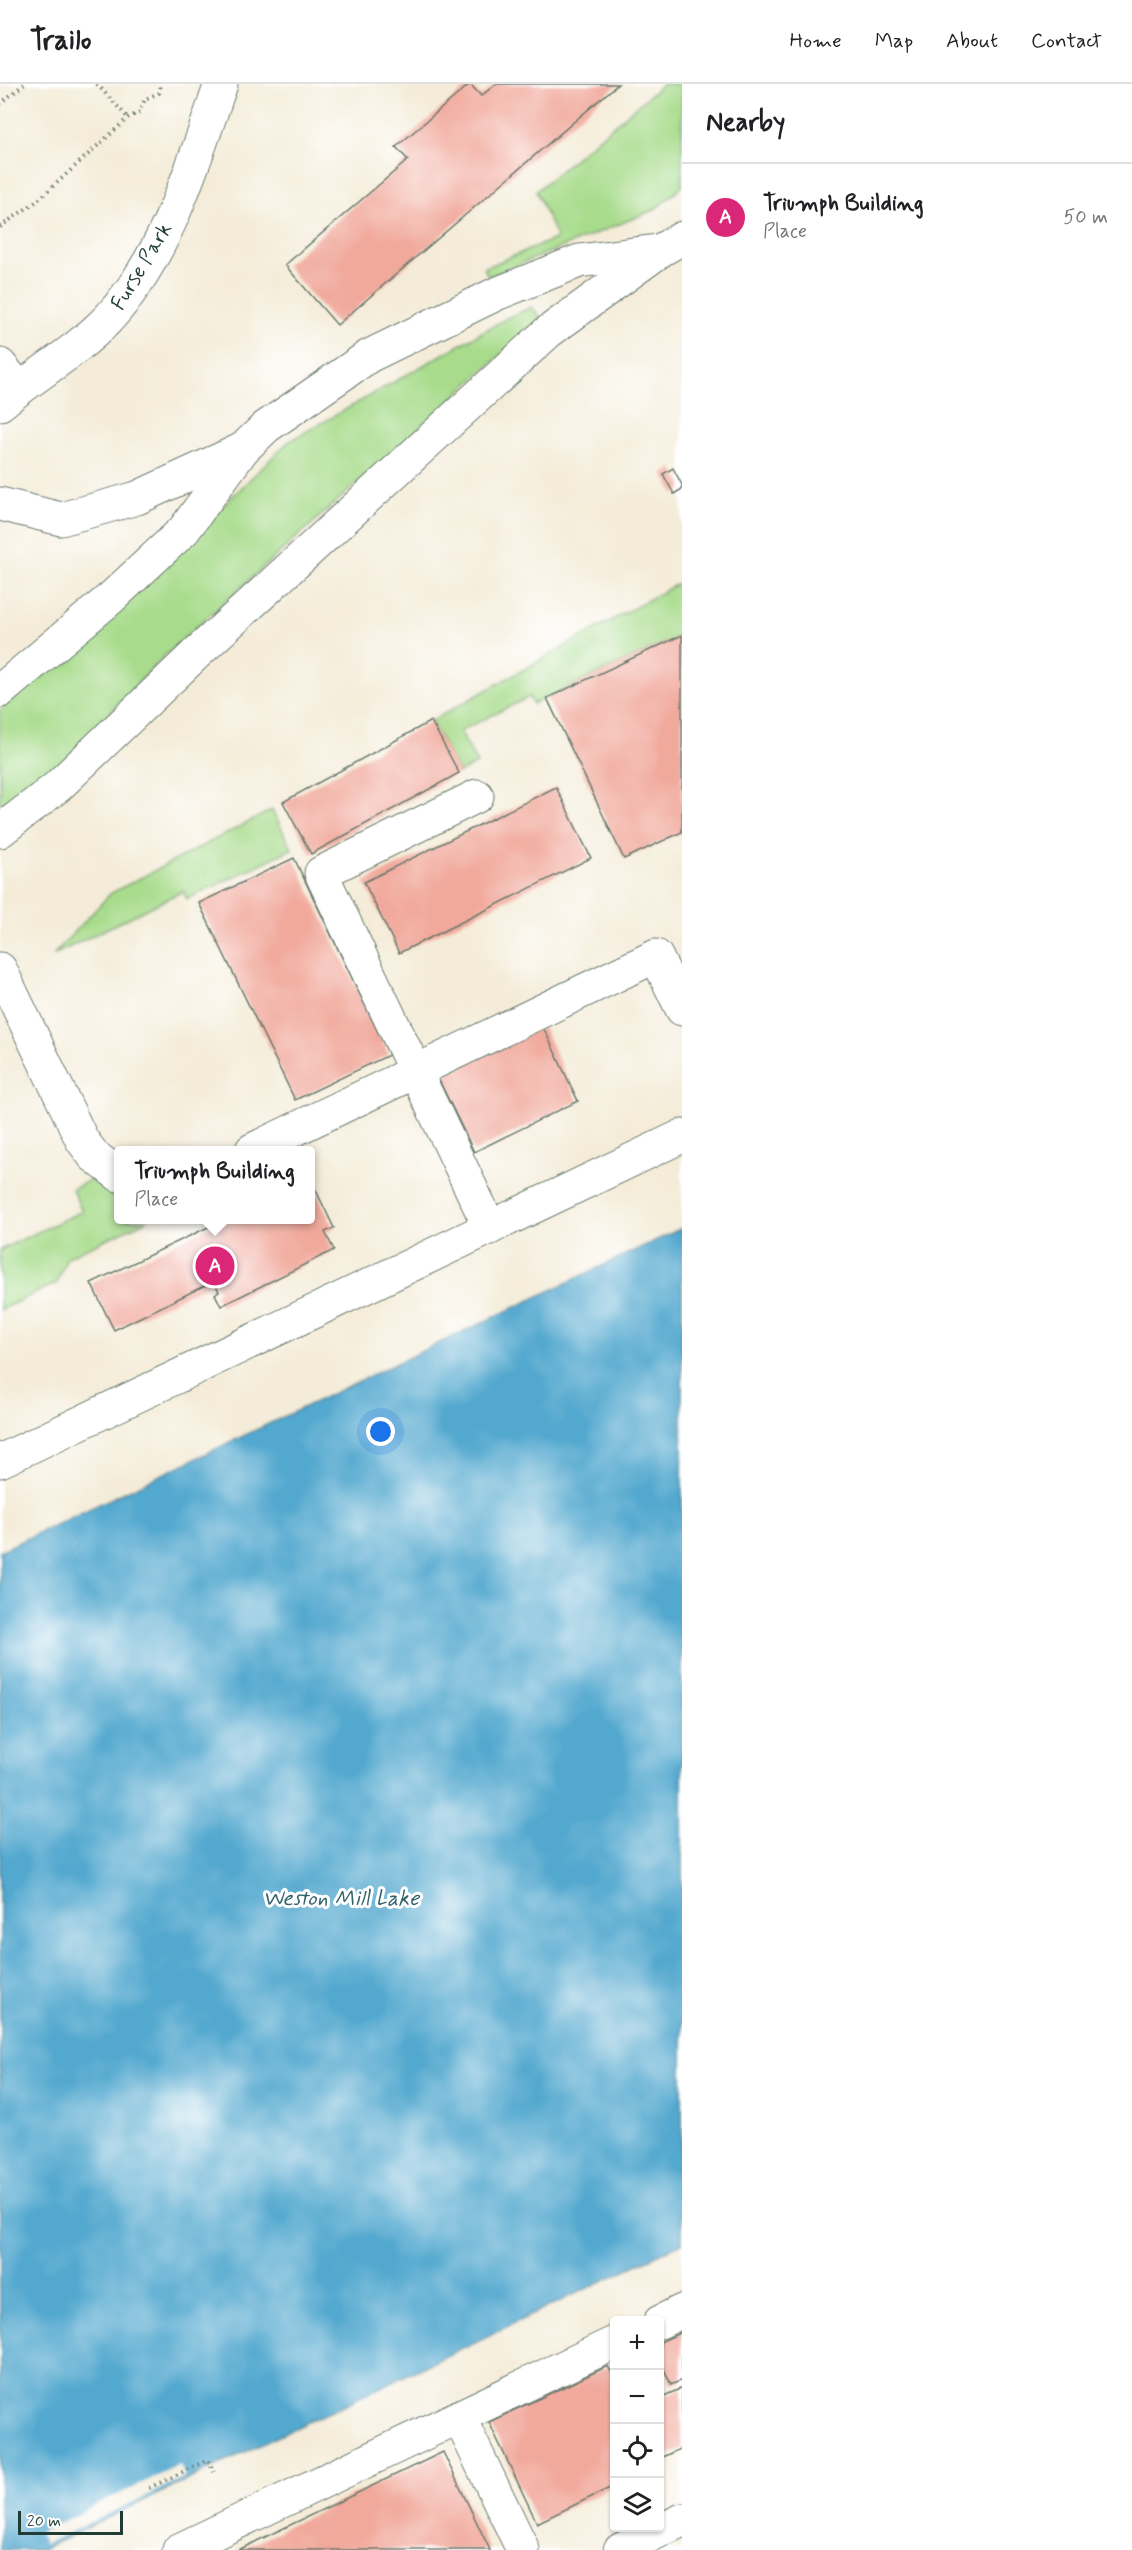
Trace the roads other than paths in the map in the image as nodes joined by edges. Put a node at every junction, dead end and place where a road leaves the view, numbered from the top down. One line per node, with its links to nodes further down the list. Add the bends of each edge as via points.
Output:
1 (221, 84): 3 (street, Furse Park, via 190,172 159,243 136,282 108,318 71,352)
2 (671, 244): 4 (street, via 579,261 496,294 369,356 266,427); 8 (street, via 548,332 206,644 57,787)
3 (6, 386)
4 (243, 449): 5 (street, via 137,498 61,519); 6 (street, via 184,531)
5 (0, 504)
6 (0, 691)
7 (477, 796): 11 (street, via 321,873)
8 (0, 831)
9 (0, 969): 14 (street, via 82,1140 94,1156)
10 (682, 1010): 11 (street, via 656,956)
11 (415, 1071): 13 (street); 15 (street)
12 (682, 1136): 15 (street)
13 (260, 1146)
14 (114, 1171)
15 (490, 1228): 16 (street)
16 (0, 1461)
17 (682, 2311): 18 (street)
18 (664, 2320)
19 (610, 2345): 20 (street)
20 (459, 2417): 22 (street); 23 (street)
21 (682, 2520): 24 (street)
22 (179, 2550)
23 (523, 2550)
24 (620, 2550)

